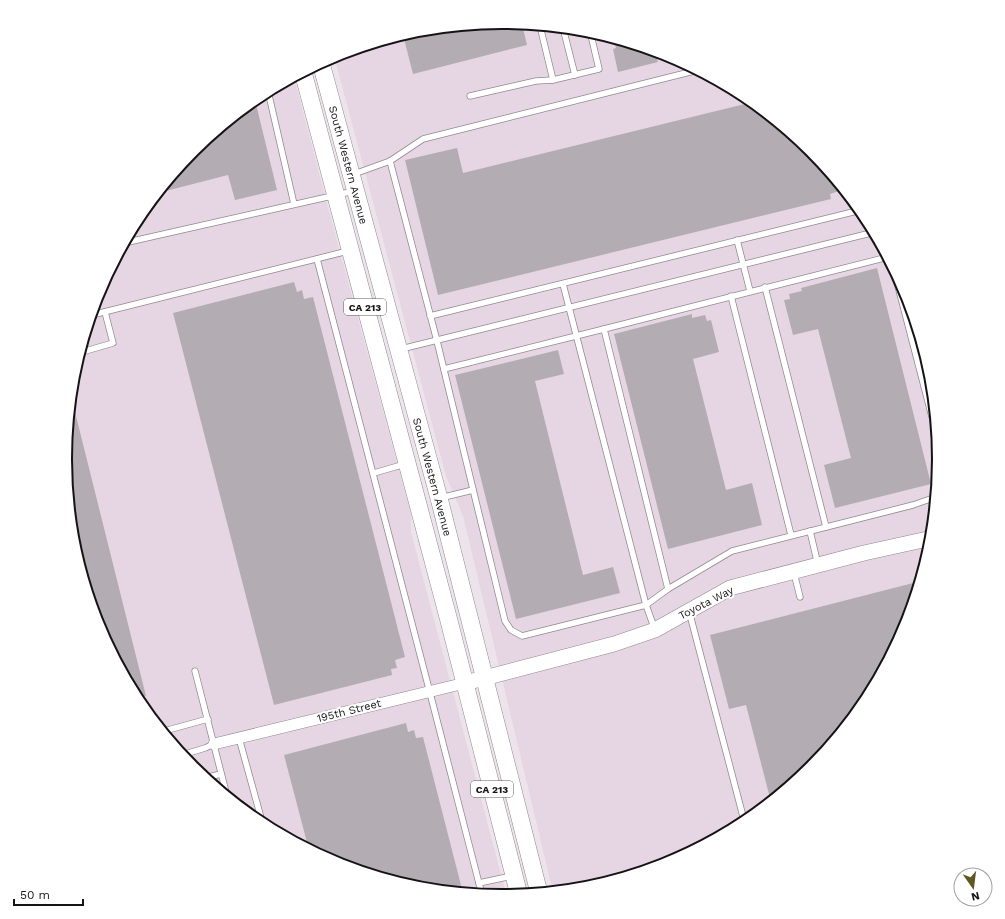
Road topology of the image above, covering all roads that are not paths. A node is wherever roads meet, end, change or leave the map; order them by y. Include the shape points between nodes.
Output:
1 (541, 31) edge
2 (564, 34) edge
3 (592, 38) edge
4 (323, 69) edge
5 (690, 72) edge
6 (575, 75) junction
7 (305, 77) edge
8 (553, 80) junction
9 (470, 96) dead end
10 (270, 98) edge
11 (390, 161) junction
12 (351, 174) junction
13 (356, 191) junction
14 (336, 195) junction
15 (294, 204) junction
16 (854, 212) edge
17 (869, 234) edge
18 (737, 240) junction
19 (132, 241) edge
20 (351, 251) junction
21 (883, 258) edge
22 (317, 259) junction
23 (743, 265) junction
24 (562, 284) junction
25 (765, 288) junction
26 (750, 291) junction
27 (731, 296) junction
28 (902, 300) edge
29 (569, 308) junction
30 (105, 312) junction
31 (98, 314) edge
32 (430, 316) junction
33 (604, 329) junction
34 (576, 336) junction
35 (436, 340) junction
36 (398, 350) junction
37 (86, 351) edge
38 (444, 369) junction
39 (929, 406) edge
40 (407, 464) junction
41 (374, 473) junction
42 (473, 490) junction
43 (438, 498) junction
44 (931, 499) edge
45 (826, 527) junction
46 (810, 530) junction
47 (791, 535) junction
48 (926, 539) edge
49 (818, 565) junction
50 (794, 572) junction
51 (668, 589) junction
52 (800, 597) dead end
53 (646, 605) junction
54 (689, 611) junction
55 (655, 630) junction
56 (195, 671) dead end
57 (484, 677) junction
58 (464, 682) junction
59 (429, 691) junction
60 (208, 719) junction
61 (168, 730) edge
62 (239, 738) junction
63 (214, 744) junction
64 (188, 753) edge
65 (221, 774) junction
66 (212, 776) edge
67 (224, 787) edge
68 (260, 815) edge
69 (743, 816) edge
70 (514, 875) junction
71 (479, 883) junction
72 (539, 888) edge
73 (481, 889) edge
74 (518, 889) edge

1 - 8 lane
2 - 6 lane
3 - 6 lane via 599,69
4 - 12 main road, South Western Avenue / CA 213
5 - 11 lane via 424,139
6 - 8 lane
7 - 14 main road, South Western Avenue / CA 213
8 - 9 lane via 536,81
10 - 15 lane
11 - 12 lane
11 - 32 lane
12 - 13 main road, South Western Avenue / CA 213
13 - 14 lane
13 - 36 main road, South Western Avenue / CA 213
14 - 15 lane
14 - 20 main road, South Western Avenue / CA 213
15 - 19 lane
16 - 18 lane
17 - 23 lane
18 - 23 lane
18 - 24 lane
20 - 22 lane
20 - 40 main road, South Western Avenue / CA 213
21 - 25 lane
22 - 30 lane
22 - 41 lane
23 - 26 lane
23 - 29 lane
24 - 29 lane
24 - 32 lane
25 - 26 lane
25 - 45 lane
26 - 27 lane
27 - 33 lane
27 - 47 lane
28 - 39 lane
29 - 34 lane
29 - 35 lane
30 - 31 lane
30 - 37 lane via 113,343
32 - 35 lane
33 - 34 lane
33 - 51 lane
34 - 38 lane
34 - 53 lane
35 - 36 lane
35 - 38 lane
36 - 43 main road, South Western Avenue / CA 213
38 - 42 lane
40 - 41 lane
40 - 58 main road, South Western Avenue / CA 213
41 - 59 lane
42 - 43 lane
42 - 53 lane via 504,621 511,630 522,636
43 - 57 main road, South Western Avenue / CA 213
44 - 45 lane
45 - 46 lane
46 - 47 lane
46 - 49 lane
47 - 51 lane via 732,551
48 - 49 street, Toyota Way
49 - 50 street, Toyota Way
50 - 52 lane
50 - 54 street, Toyota Way via 730,588
51 - 53 lane
53 - 55 lane
54 - 55 street, Toyota Way
54 - 69 lane
55 - 57 street, Toyota Way via 614,644
56 - 60 lane
57 - 58 street, 195th Street
57 - 72 main road, South Western Avenue / CA 213
58 - 59 street, 195th Street
58 - 70 main road, South Western Avenue / CA 213
59 - 62 street, 195th Street
59 - 71 lane
60 - 61 lane
60 - 63 lane
62 - 63 street, 195th Street
62 - 68 lane
63 - 64 lane
63 - 65 lane
65 - 66 lane
65 - 67 lane
70 - 71 lane
70 - 74 main road, South Western Avenue / CA 213
71 - 73 lane

